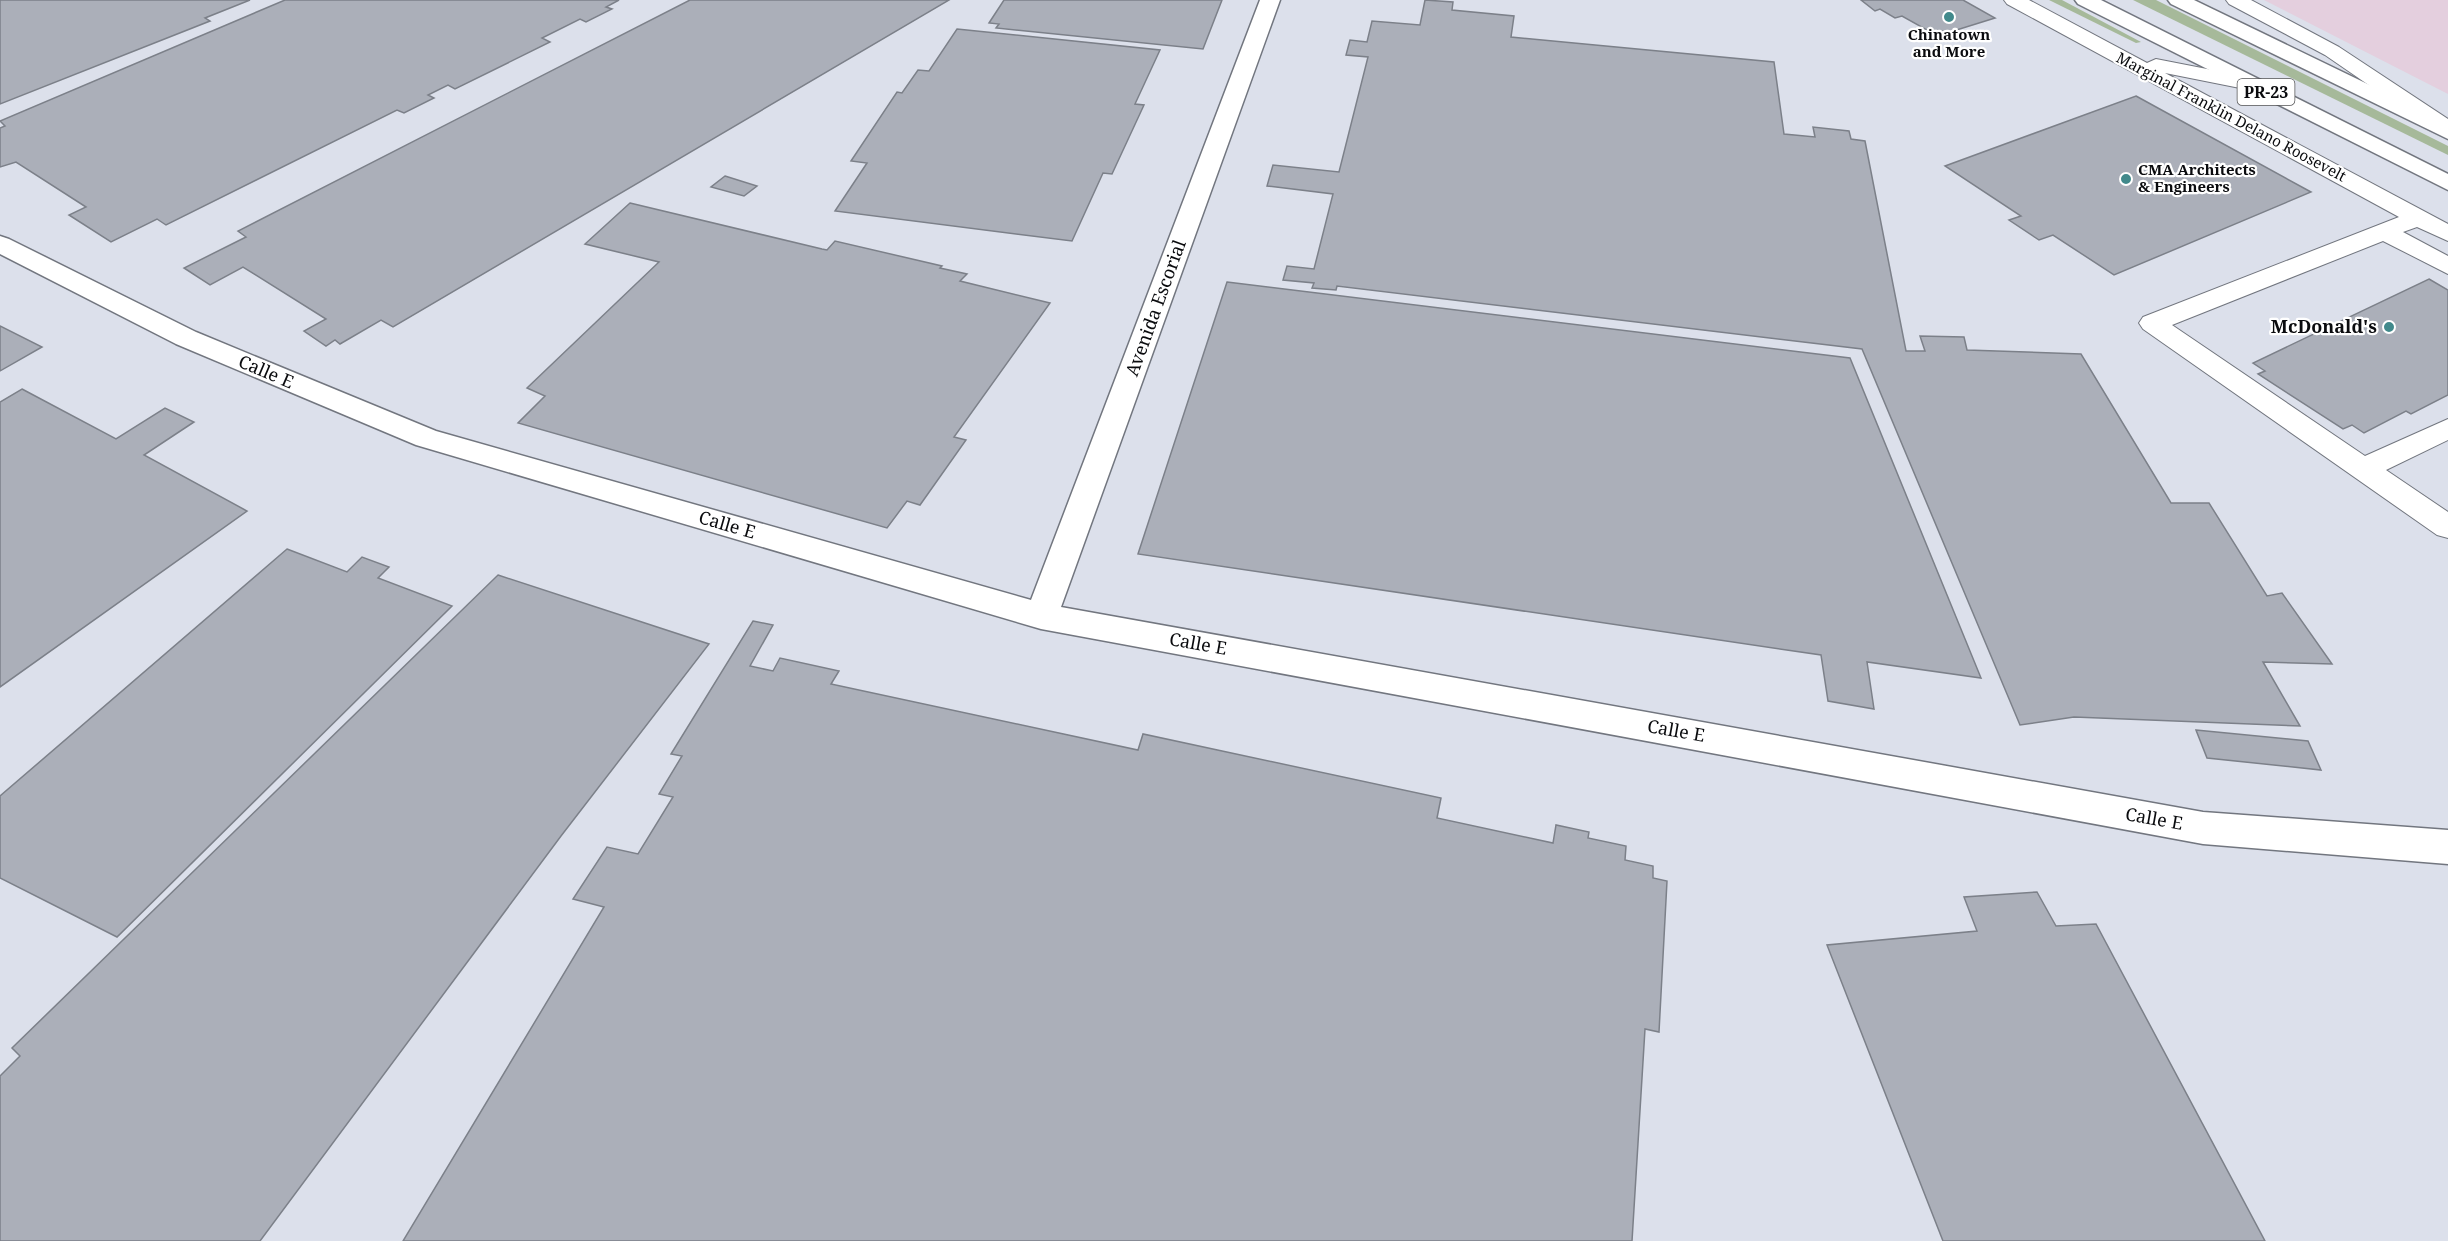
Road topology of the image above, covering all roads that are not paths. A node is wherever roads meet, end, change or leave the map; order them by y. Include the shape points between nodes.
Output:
1 (1270, 0) edge
2 (2014, 0) edge
3 (2085, 0) edge
4 (2178, 0) edge
5 (2236, 0) edge
6 (2122, 58) junction
7 (2250, 84) junction
8 (2448, 130) edge
9 (2448, 183) edge
10 (2418, 218) junction
11 (2383, 231) junction
12 (2448, 234) edge
13 (0, 244) edge
14 (2448, 266) edge
15 (2448, 429) edge
16 (2364, 468) junction
17 (2448, 527) edge
18 (1041, 615) junction
19 (2448, 847) edge

1 - 18 street, Avenida Escorial
2 - 6 lane, Marginal Franklin Delano Roosevelt
3 - 7 street, PR-23
4 - 8 street, PR-23
5 - 8 lane via 2332,51
6 - 7 lane
6 - 10 lane, Marginal Franklin Delano Roosevelt
7 - 9 street, PR-23
10 - 11 lane
10 - 12 lane, Marginal Franklin Delano Roosevelt
11 - 14 lane
11 - 16 lane via 2152,323
13 - 18 street, Calle E via 186,338 426,438
15 - 16 lane
16 - 17 lane
18 - 19 street, Calle E via 2203,828

